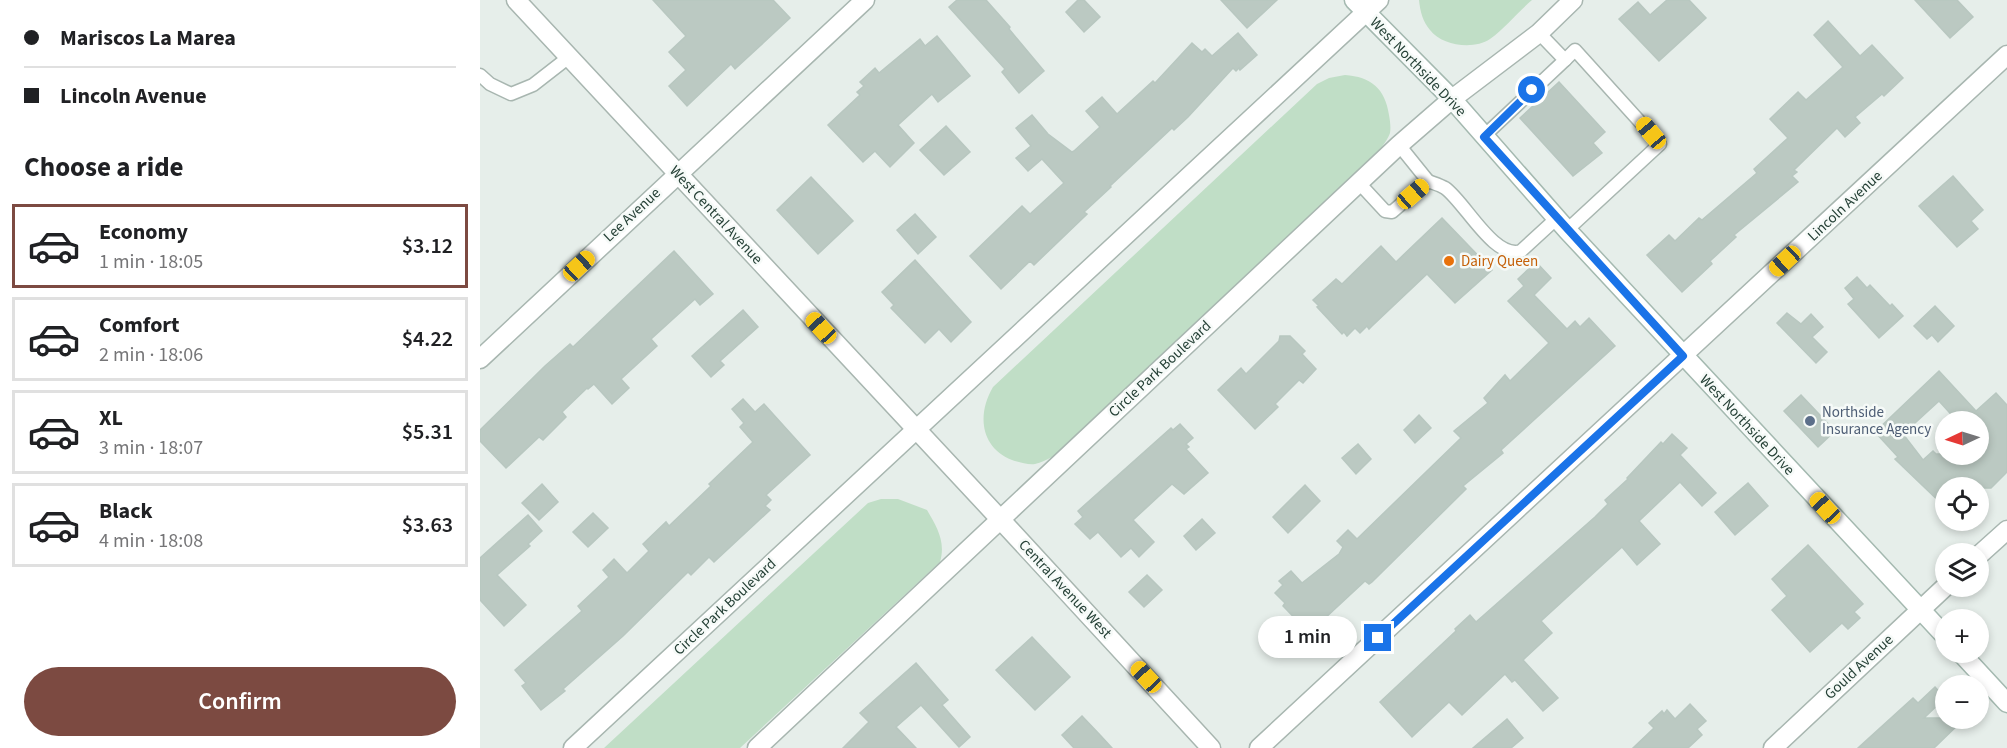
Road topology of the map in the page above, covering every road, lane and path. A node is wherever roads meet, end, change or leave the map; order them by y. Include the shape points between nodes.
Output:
1 (516, 0) edge
2 (865, 0) edge
3 (1573, 0) edge
4 (1366, 4) edge
5 (1539, 33) junction
6 (2007, 55) edge
7 (569, 57) junction
8 (1565, 60) junction
9 (480, 75) edge
10 (1452, 99) junction
11 (1484, 137) junction
12 (1399, 145) junction
13 (677, 173) junction
14 (1428, 181) junction
15 (1360, 184) junction
16 (1562, 224) junction
17 (1683, 356) junction
18 (480, 358) edge
19 (916, 431) junction
20 (1000, 519) junction
21 (2007, 530) edge
22 (1989, 546) edge
23 (1935, 596) edge
24 (1920, 610) junction
25 (1935, 626) edge
26 (1970, 663) edge
27 (2007, 703) edge
28 (573, 748) edge
29 (757, 748) edge
30 (1211, 748) edge
31 (1259, 748) edge
32 (1773, 748) edge

1 - 7 street, West Central Avenue
2 - 13 street, Lee Avenue
3 - 5 street, Circle Park Boulevard
4 - 10 street, West Northside Drive
4 - 19 street, Circle Park Boulevard
5 - 8 lane
5 - 10 street, Circle Park Boulevard
6 - 17 street, Lincoln Avenue
7 - 9 lane via 533,85 512,94
7 - 13 street, West Central Avenue
8 - 11 lane
8 - 16 lane via 1575,50 1660,144
10 - 11 street, West Northside Drive
10 - 12 street, Circle Park Boulevard
11 - 16 street, West Northside Drive
12 - 14 lane
12 - 15 street, Circle Park Boulevard
13 - 18 street, Lee Avenue
13 - 19 street, West Central Avenue
14 - 15 lane via 1392,212 1385,211
14 - 16 lane via 1445,188 1500,248 1515,253
15 - 20 street, Circle Park Boulevard
16 - 17 street, West Northside Drive
17 - 24 street, West Northside Drive
17 - 31 street, Lincoln Avenue
19 - 20 street, Central Avenue West
19 - 28 street, Circle Park Boulevard
20 - 29 street, Circle Park Boulevard
20 - 30 street, Central Avenue West
21 - 22 street
23 - 24 street, Gould Avenue
24 - 25 street, West Northside Drive
24 - 32 street, Gould Avenue
26 - 27 street

